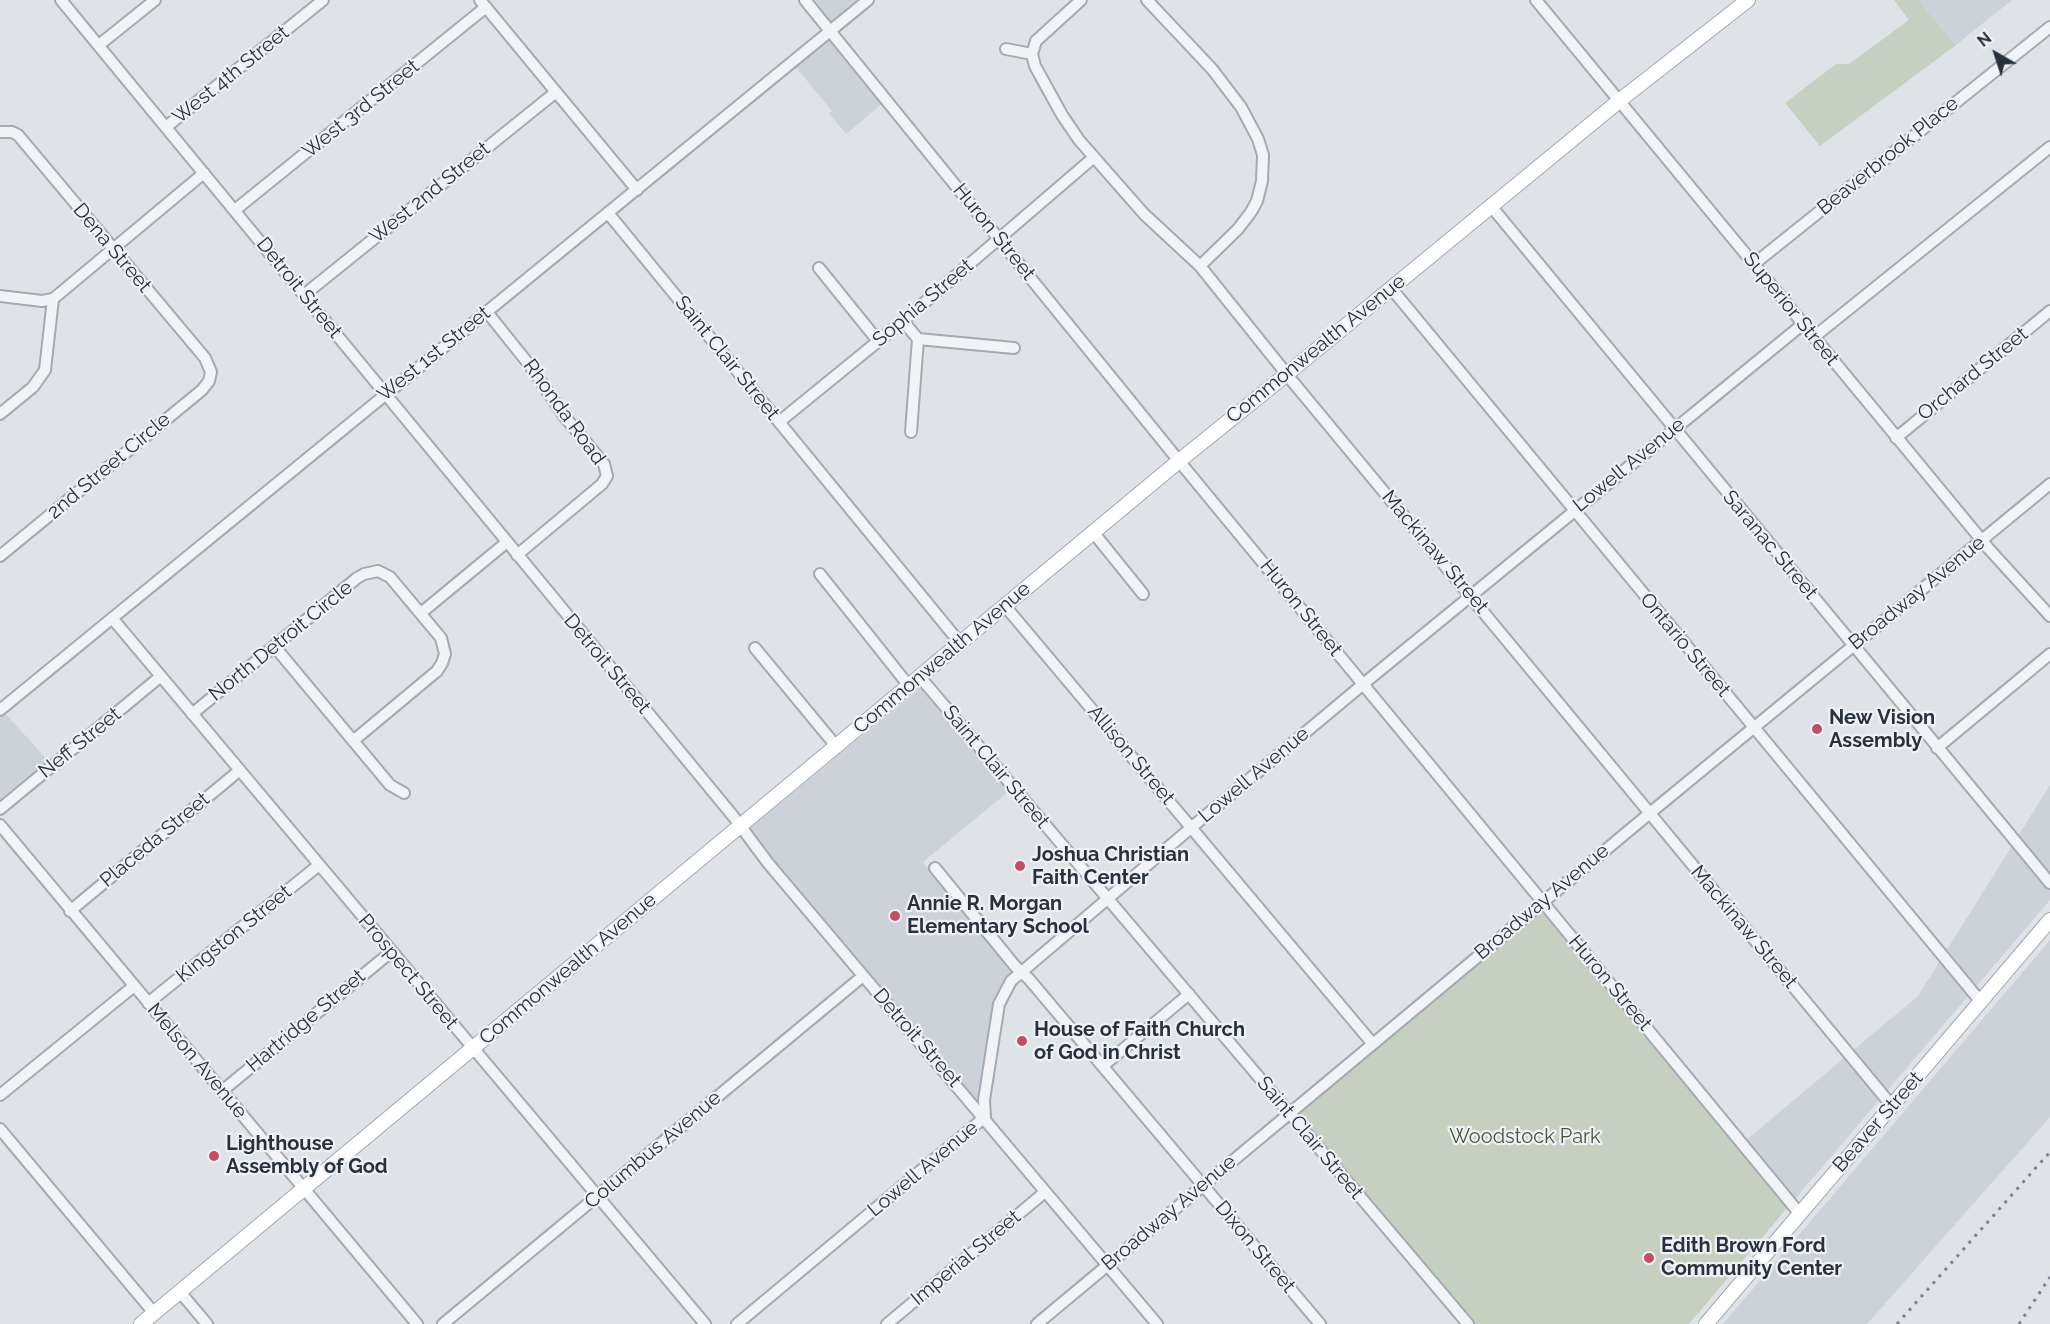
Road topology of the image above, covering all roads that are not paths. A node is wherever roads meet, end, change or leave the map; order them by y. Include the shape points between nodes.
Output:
1 (61, 0) edge
2 (154, 0) edge
3 (323, 0) edge
4 (805, 0) edge
5 (868, 0) edge
6 (1081, 0) edge
7 (1147, 0) edge
8 (1536, 0) edge
9 (1748, 0) edge
10 (483, 4) edge
11 (2050, 27) edge
12 (830, 31) junction
13 (99, 45) junction
14 (1006, 49) dead end
15 (1032, 54) junction
16 (556, 92) junction
17 (1619, 101) junction
18 (166, 127) junction
19 (3, 132) edge
20 (2050, 147) edge
21 (1093, 158) junction
22 (204, 173) junction
23 (637, 190) junction
24 (1491, 206) junction
25 (235, 210) junction
26 (608, 213) junction
27 (999, 238) junction
28 (114, 249) junction
29 (1754, 264) junction
30 (1200, 266) junction
31 (819, 268) dead end
32 (1390, 288) junction
33 (304, 295) junction
34 (0, 296) edge
35 (53, 299) junction
36 (2050, 311) edge
37 (487, 312) junction
38 (903, 321) junction
39 (1803, 324) junction
40 (1814, 337) junction
41 (918, 339) junction
42 (878, 341) junction
43 (1014, 348) dead end
44 (211, 372) joint
45 (1287, 374) junction
46 (385, 393) junction
47 (0, 414) edge
48 (779, 422) junction
49 (1674, 429) junction
50 (911, 432) dead end
51 (1896, 438) junction
52 (1179, 461) junction
53 (2050, 484) edge
54 (1574, 510) junction
55 (1093, 532) junction
56 (1981, 540) junction
57 (507, 542) junction
58 (517, 555) junction
59 (0, 556) edge
60 (820, 574) dead end
61 (1143, 594) dead end
62 (1470, 595) junction
63 (1005, 606) junction
64 (421, 613) junction
65 (2050, 616) edge
66 (112, 618) junction
67 (960, 643) junction
68 (1853, 646) junction
69 (275, 647) junction
70 (755, 648) dead end
71 (2050, 654) edge
72 (161, 676) junction
73 (914, 681) junction
74 (1364, 684) junction
75 (0, 710) edge
76 (192, 714) junction
77 (1753, 728) junction
78 (353, 741) junction
79 (836, 746) junction
80 (1937, 748) junction
81 (240, 770) junction
82 (404, 793) dead end
83 (0, 809) edge
84 (1650, 813) junction
85 (0, 825) edge
86 (740, 826) junction
87 (1191, 827) junction
88 (319, 865) junction
89 (935, 868) dead end
90 (2050, 884) edge
91 (1107, 898) junction
92 (1543, 901) junction
93 (70, 911) junction
94 (2050, 920) edge
95 (391, 952) junction
96 (1021, 972) junction
97 (863, 976) junction
98 (134, 986) junction
99 (1189, 993) junction
100 (1981, 1002) junction
101 (148, 1003) junction
102 (1372, 1043) junction
103 (472, 1048) junction
104 (1103, 1066) junction
105 (222, 1091) junction
106 (0, 1095) edge
107 (1892, 1106) junction
108 (1289, 1113) junction
109 (984, 1117) junction
110 (0, 1128) edge
111 (1203, 1186) junction
112 (304, 1189) junction
113 (1045, 1192) junction
114 (597, 1196) junction
115 (1800, 1214) junction
116 (1107, 1265) junction
117 (180, 1292) junction
118 (154, 1314) junction
119 (141, 1324) edge
120 (207, 1324) edge
121 (417, 1324) edge
122 (443, 1324) edge
123 (705, 1324) edge
124 (737, 1324) edge
125 (887, 1324) edge
126 (1037, 1324) edge
127 (1157, 1324) edge
128 (1320, 1324) edge
129 (1468, 1324) edge
130 (1706, 1324) edge

1 - 13 street, Detroit Street
2 - 13 street
3 - 18 street, West 4th Street
4 - 12 street, Huron Street
5 - 12 street, West 1st Street
6 - 15 street via 1036,41
7 - 30 street via 1204,60 1241,107 1263,155 1262,181 1251,212
8 - 17 street, Superior Street
9 - 17 main road, Commonwealth Avenue
10 - 16 street
10 - 25 street, West 3rd Street
11 - 29 street, Beaverbrook Place
12 - 23 street, West 1st Street
12 - 27 street, Huron Street
13 - 18 street, Detroit Street
14 - 15 street
15 - 21 street, Mackinaw Street via 1062,115
16 - 23 street
16 - 33 street, West 2nd Street
17 - 24 main road, Commonwealth Avenue
17 - 29 street, Superior Street
18 - 22 street, Detroit Street
19 - 28 street, Dena Street via 18,135
20 - 40 street
21 - 27 street, Sophia Street
21 - 30 street, Mackinaw Street via 1160,230
22 - 25 street, Detroit Street
22 - 28 street
23 - 26 street, West 1st Street
24 - 32 main road, Commonwealth Avenue
24 - 49 street, Saranac Street
25 - 33 street, Detroit Street
26 - 37 street, West 1st Street
26 - 48 street, Saint Clair Street
27 - 38 street, Sophia Street
27 - 52 street, Huron Street
28 - 35 street
28 - 44 street, Dena Street via 205,358
29 - 39 street, Superior Street
30 - 45 street, Mackinaw Street
31 - 42 street
32 - 45 main road, Commonwealth Avenue
32 - 54 street, Ontario Street
33 - 46 street, Detroit Street
34 - 35 street
35 - 47 street via 45,370 33,387
36 - 51 street, Orchard Street
37 - 46 street, West 1st Street
37 - 58 street, Rhonda Road via 604,464 607,476
38 - 41 street
38 - 42 street, Sophia Street
39 - 40 street, Superior Street
39 - 49 street, Lowell Avenue
40 - 51 street, Superior Street
41 - 43 street
41 - 50 street
42 - 48 street, Sophia Street
44 - 59 street, 2nd Street Circle via 202,390
45 - 52 main road, Commonwealth Avenue
45 - 62 street, Mackinaw Street
46 - 57 street, Detroit Street
46 - 66 street, West 1st Street
48 - 67 street, Saint Clair Street
49 - 54 street, Lowell Avenue
49 - 68 street, Saranac Street
51 - 56 street, Superior Street
52 - 55 main road, Commonwealth Avenue
52 - 74 street, Huron Street
53 - 56 street, Broadway Avenue
54 - 62 street, Lowell Avenue
54 - 77 street, Ontario Street
55 - 61 street
55 - 63 main road, Commonwealth Avenue
56 - 65 street, Superior Street
56 - 68 street, Broadway Avenue
57 - 58 street, Detroit Street
57 - 64 street
58 - 86 street, Detroit Street
60 - 73 street, Saint Clair Street
62 - 74 street, Lowell Avenue
62 - 84 street, Mackinaw Street
63 - 67 main road, Commonwealth Avenue
63 - 87 street, Allison Street
64 - 69 street, North Detroit Circle via 390,578 378,571 371,572 357,578
64 - 78 street via 441,638 442,663
66 - 72 street, Prospect Street
66 - 75 street, West 1st Street
67 - 73 main road, Commonwealth Avenue
68 - 77 street, Broadway Avenue
68 - 80 street, Saranac Street
69 - 76 street, North Detroit Circle
69 - 78 street
70 - 79 street
71 - 80 street
72 - 76 street, Prospect Street
72 - 83 street, Neff Street
73 - 79 main road, Commonwealth Avenue
73 - 91 street, Saint Clair Street
74 - 87 street, Lowell Avenue
74 - 92 street, Huron Street
76 - 81 street, Prospect Street
77 - 84 street, Broadway Avenue
77 - 100 street, Ontario Street
78 - 82 street via 390,785
79 - 86 main road, Commonwealth Avenue
80 - 90 street, Saranac Street
81 - 88 street, Prospect Street
81 - 93 street, Placeda Street
84 - 92 street, Broadway Avenue
84 - 107 street, Mackinaw Street
85 - 93 street, Melson Avenue
86 - 97 street, Detroit Street
86 - 103 main road, Commonwealth Avenue
87 - 91 street, Lowell Avenue
87 - 102 street, Allison Street
88 - 95 street, Prospect Street
88 - 101 street, Kingston Street
89 - 96 street, Dixon Street
91 - 96 street, Lowell Avenue
91 - 99 street, Saint Clair Street
92 - 102 street, Broadway Avenue
92 - 115 street, Huron Street
93 - 98 street, Melson Avenue
94 - 100 main road, Beaver Street
95 - 103 street, Prospect Street
95 - 105 street, Hartridge Street
96 - 104 street, Dixon Street
96 - 109 street, Lowell Avenue via 1011,981 999,1004
97 - 109 street, Detroit Street
97 - 114 street, Columbus Avenue
98 - 101 street, Melson Avenue
98 - 106 street
99 - 104 street
99 - 108 street, Saint Clair Street
100 - 107 main road, Beaver Street
101 - 105 street, Melson Avenue
102 - 108 street, Broadway Avenue
103 - 112 main road, Commonwealth Avenue
103 - 114 street, Prospect Street
104 - 111 street, Dixon Street
105 - 112 street, Melson Avenue
107 - 115 main road, Beaver Street
108 - 111 street, Broadway Avenue
108 - 129 street, Saint Clair Street
109 - 113 street, Detroit Street
109 - 124 street, Lowell Avenue
110 - 118 street
111 - 116 street, Broadway Avenue
111 - 128 street, Dixon Street
112 - 117 main road, Commonwealth Avenue
112 - 121 street, Melson Avenue
113 - 116 street, Detroit Street
113 - 125 street, Imperial Street
114 - 122 street, Columbus Avenue
114 - 123 street, Prospect Street
115 - 130 main road, Beaver Street
116 - 126 street, Broadway Avenue
116 - 127 street, Detroit Street
117 - 118 main road, Commonwealth Avenue
117 - 120 street
118 - 119 main road, Commonwealth Avenue

